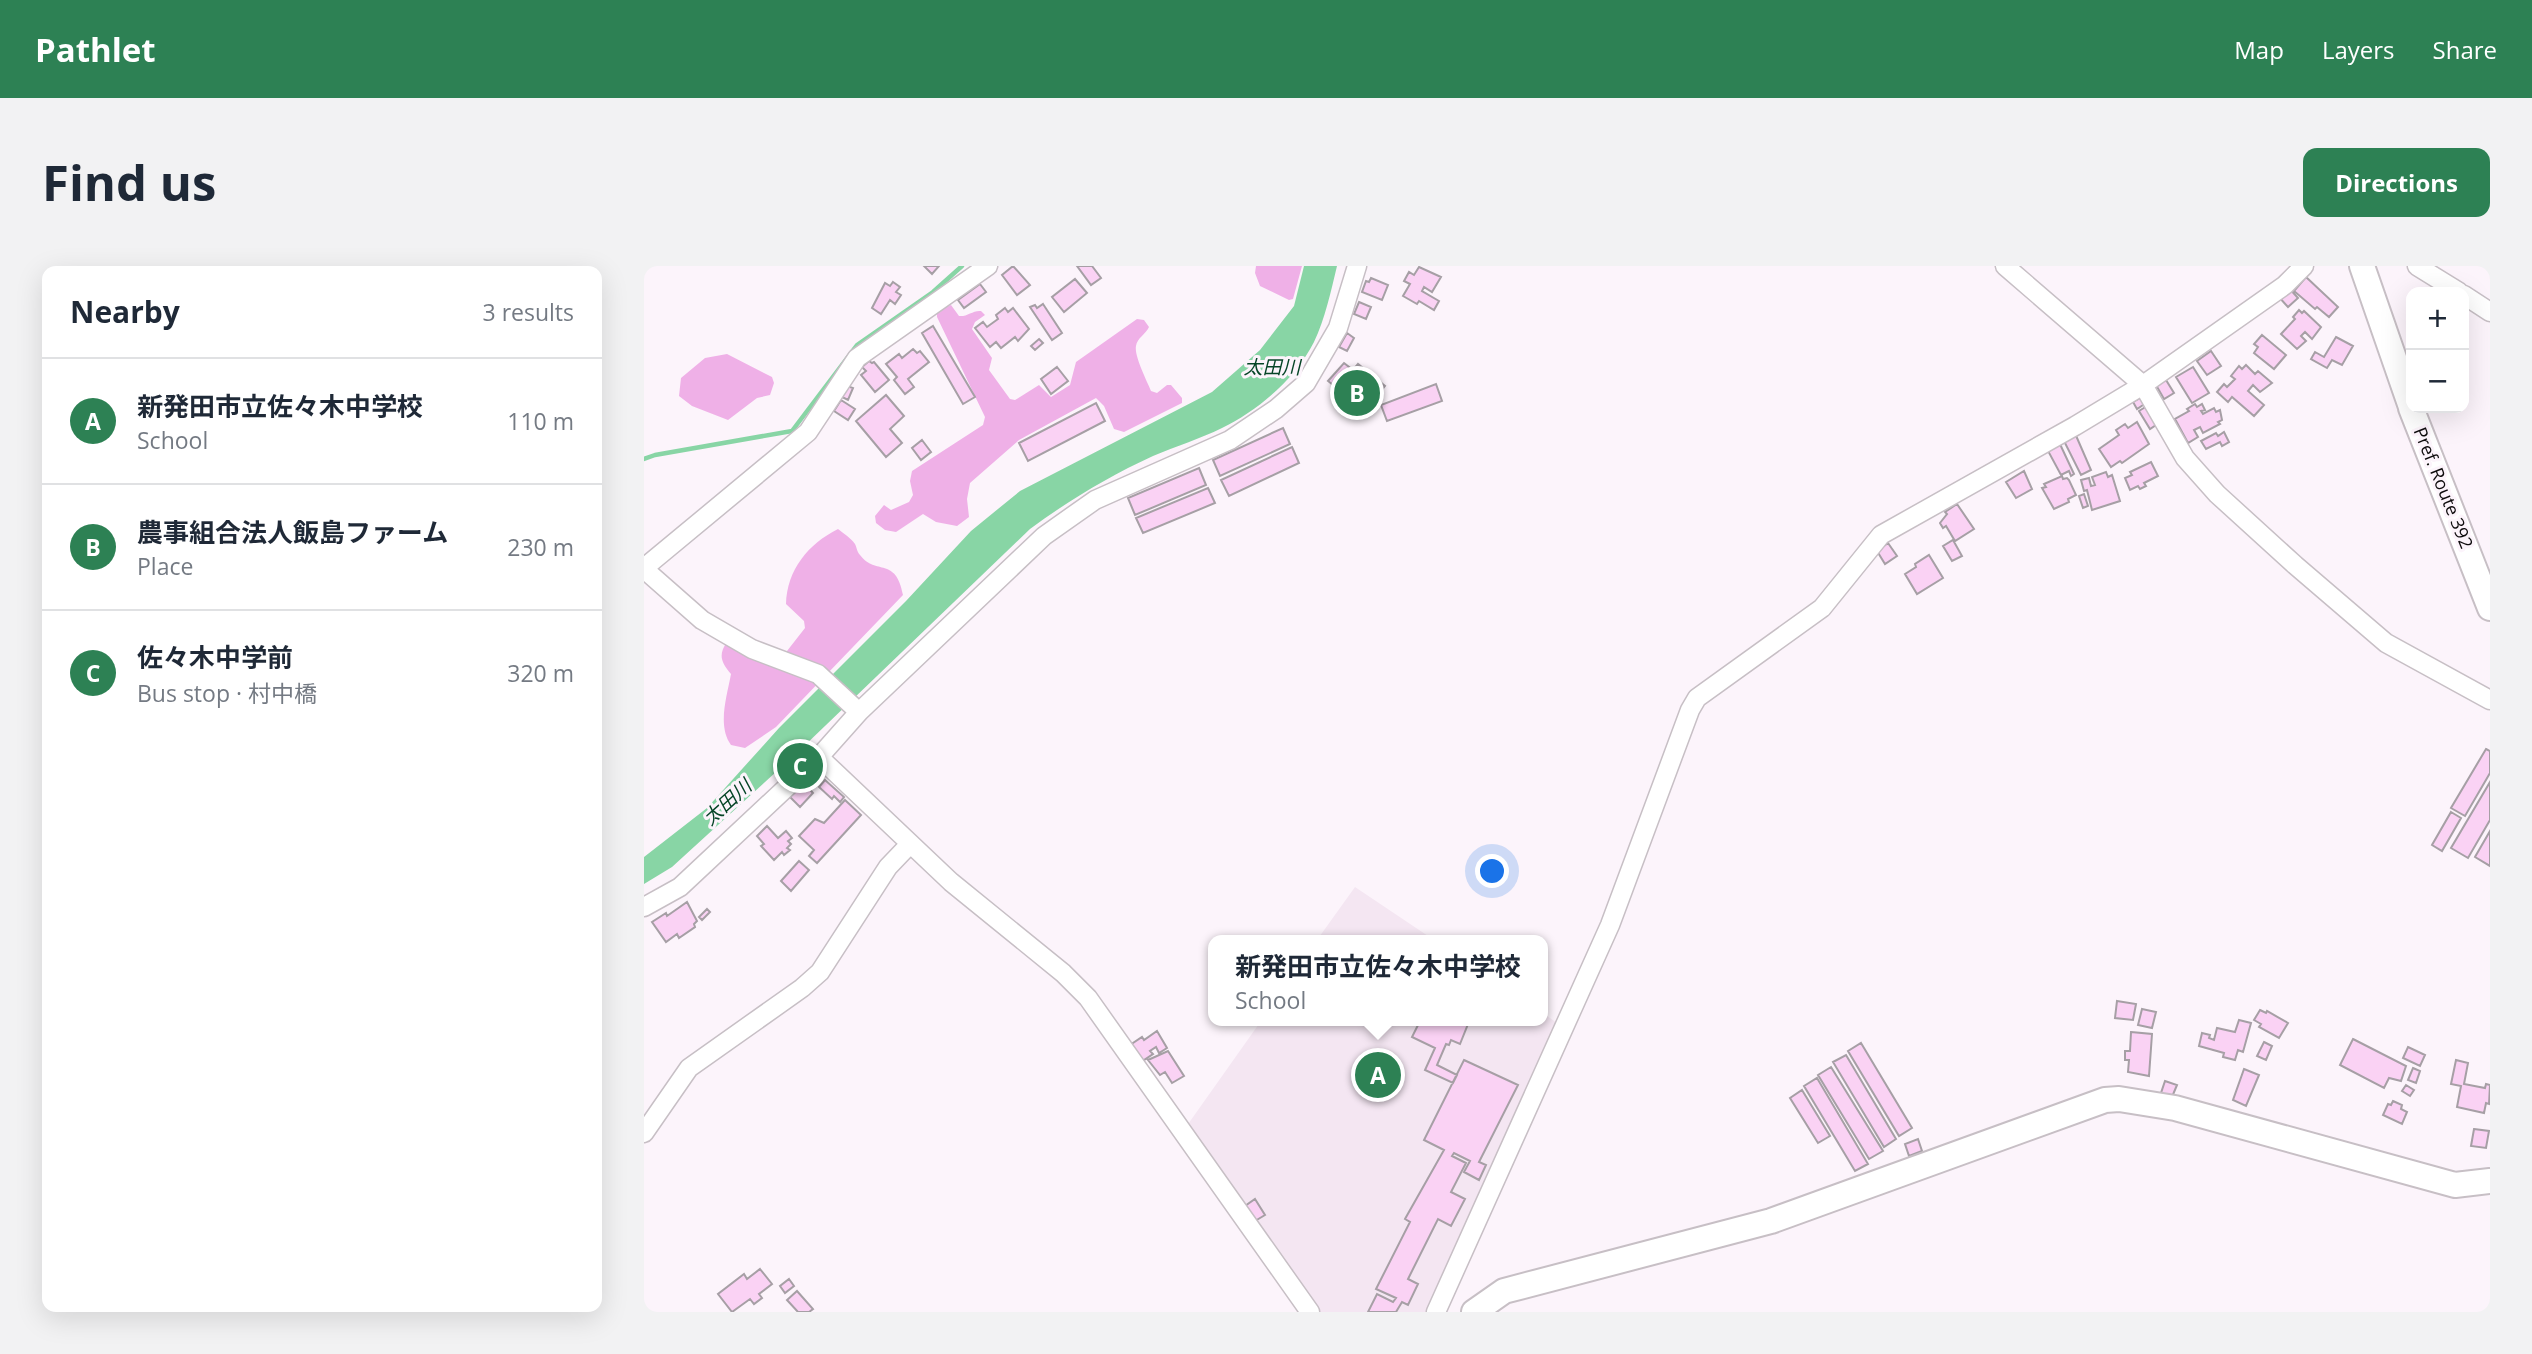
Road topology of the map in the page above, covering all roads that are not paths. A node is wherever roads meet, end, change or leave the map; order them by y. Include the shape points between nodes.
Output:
1 (988, 266) edge
2 (1357, 266) edge
3 (2005, 266) edge
4 (2304, 266) edge
5 (2362, 266) edge
6 (2417, 266) edge
7 (2451, 287) edge
8 (2469, 298) edge
9 (2490, 312) edge
10 (2143, 385) junction
11 (2406, 396) edge
12 (2413, 413) edge
13 (644, 569) edge
14 (2490, 608) edge
15 (2490, 700) edge
16 (856, 709) junction
17 (819, 757) junction
18 (910, 844) junction
19 (644, 907) edge
20 (644, 1133) edge
21 (2490, 1181) edge
22 (1310, 1312) edge
23 (1436, 1312) edge
24 (1474, 1312) edge

1 - 13 street via 857,358 808,432
2 - 16 street via 1338,328 1306,383 1230,440 1132,482 1066,519
3 - 10 street
4 - 10 street via 2285,285
5 - 11 street, Pref. Route 392
6 - 7 street
8 - 9 street
10 - 15 street via 2185,458 2295,565 2386,643
10 - 23 street via 1881,535 1822,608 1697,698 1610,925
12 - 14 street, Pref. Route 392
13 - 16 street via 702,620 752,649 818,674
16 - 17 street
17 - 18 street
17 - 19 street via 680,887
18 - 20 street via 888,867 820,972 689,1068
18 - 22 street via 1088,998
21 - 24 street via 2455,1185 2175,1108 2105,1100 1771,1221 1504,1291

